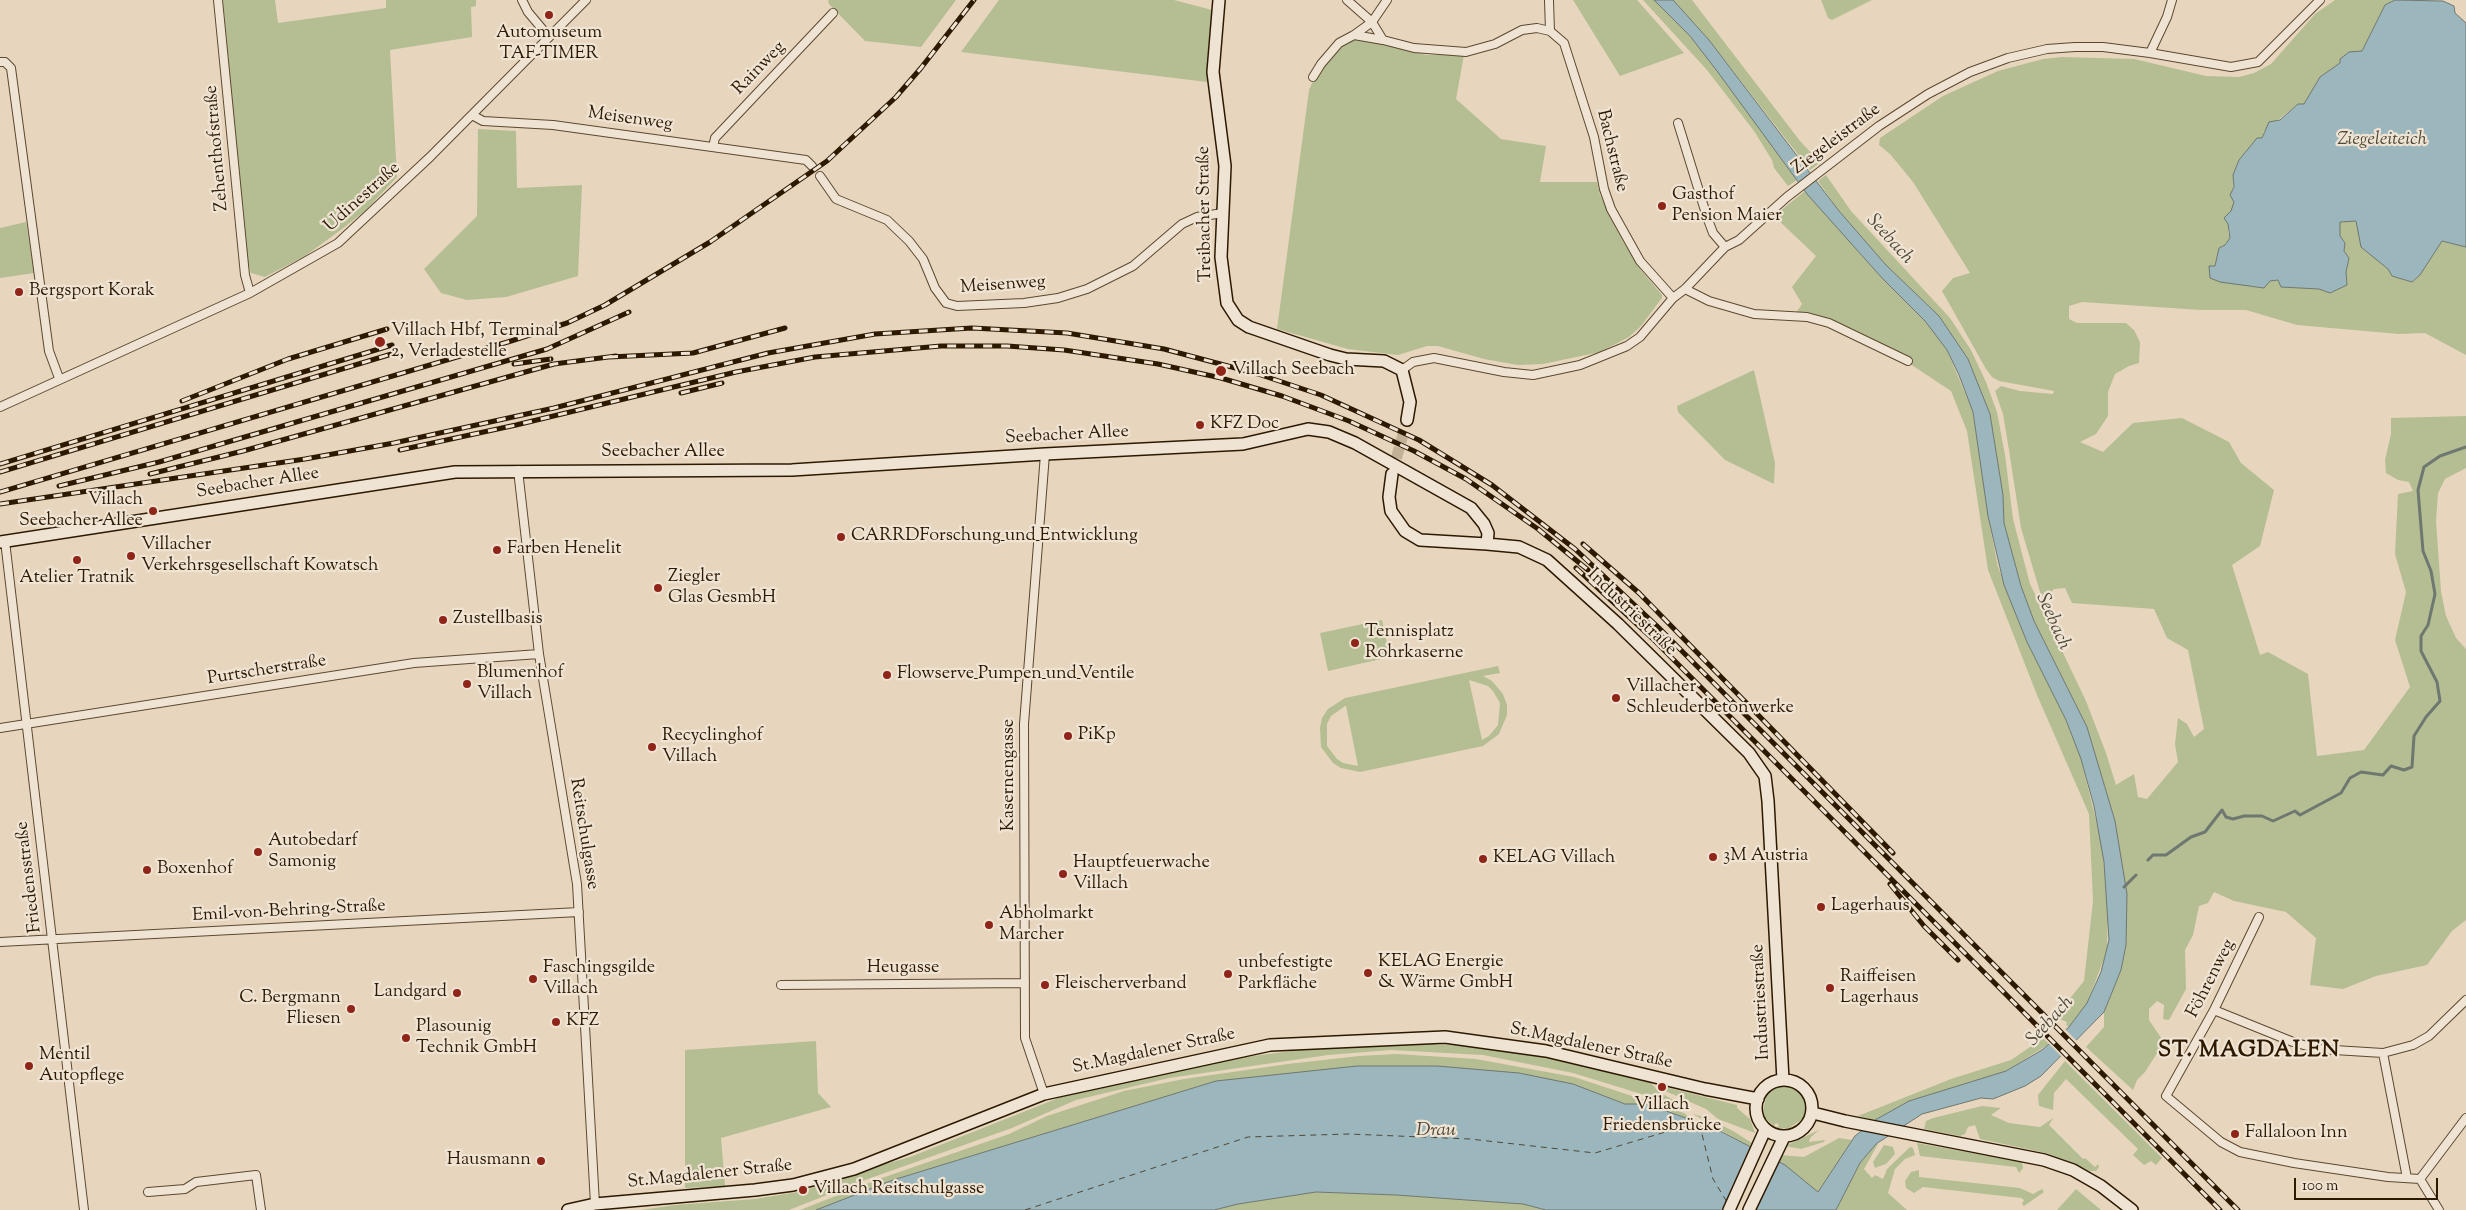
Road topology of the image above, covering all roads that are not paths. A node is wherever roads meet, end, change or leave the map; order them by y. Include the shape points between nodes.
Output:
1 (218, 0) edge
2 (522, 0) edge
3 (586, 0) edge
4 (1219, 0) edge
5 (1347, 0) edge
6 (1388, 0) edge
7 (1549, 0) edge
8 (2172, 0) edge
9 (2320, 0) edge
10 (833, 13) dead end
11 (1372, 22) junction
12 (1550, 31) junction
13 (1354, 36) junction
14 (549, 37) junction
15 (1383, 40) junction
16 (2150, 53) junction
17 (0, 62) edge
18 (1313, 77) dead end
19 (472, 115) junction
20 (1678, 123) dead end
21 (713, 147) junction
22 (812, 166) dead end
23 (820, 176) dead end
24 (1223, 213) junction
25 (1725, 248) junction
26 (1685, 289) junction
27 (250, 293) junction
28 (1673, 298) junction
29 (1908, 361) dead end
30 (1402, 370) junction
31 (59, 378) junction
32 (0, 407) edge
33 (1407, 420) tunnel mouth
34 (1045, 454) junction
35 (518, 470) junction
36 (1392, 474) tunnel mouth
37 (2, 541) edge
38 (1487, 544) junction
39 (539, 654) junction
40 (26, 724) junction
41 (0, 728) edge
42 (579, 912) junction
43 (2259, 917) dead end
44 (52, 939) junction
45 (0, 942) edge
46 (1025, 983) junction
47 (781, 984) dead end
48 (2466, 1000) edge
49 (2214, 1010) junction
50 (2383, 1053) junction
51 (1783, 1080) junction
52 (1044, 1094) junction
53 (1758, 1099) junction
54 (1812, 1113) junction
55 (2466, 1118) edge
56 (1764, 1132) junction
57 (1781, 1139) junction
58 (2407, 1178) junction
59 (2420, 1179) junction
60 (148, 1192) dead end
61 (595, 1204) junction
62 (84, 1210) edge
63 (261, 1210) edge
64 (568, 1210) edge
65 (1729, 1210) edge
66 (1749, 1210) edge
67 (2132, 1210) edge
68 (2439, 1210) edge

1 - 27 street, Zehenthofstraße via 245,275
2 - 14 street
3 - 14 street, Udinestraße
4 - 24 street, Treibacher Straße via 1213,72 1224,147
5 - 11 street
6 - 11 street
7 - 12 street
8 - 16 street
9 - 16 street, Ziegeleistraße via 2258,62 2231,66
10 - 21 street, Rainweg via 715,138
11 - 13 street
11 - 15 street
12 - 15 street via 1537,28 1522,30 1495,44 1466,52 1414,48
12 - 28 street, Bachstraße via 1564,43 1594,137 1611,209 1640,262
13 - 15 street
13 - 18 street via 1339,43
14 - 19 street, Udinestraße
16 - 25 street, Ziegeleistraße via 2075,47 2008,58 1970,72 1928,94 1879,126
17 - 31 street via 11,68 49,351
19 - 21 street, Meisenweg via 483,121 553,125
19 - 27 street, Udinestraße via 338,243
20 - 25 street via 1707,217
21 - 22 street, Meisenweg via 806,160
23 - 24 street, Meisenweg via 836,199 888,220 923,259 935,288 946,303 958,306 1024,303 1087,289 1133,266 1182,224 1198,217
24 - 30 street, Treibacher Straße via 1221,256 1226,303 1238,320 1249,327 1330,355 1384,362
25 - 26 street, Ziegeleistraße
26 - 28 street, Ziegeleistraße
26 - 29 street via 1754,314 1807,317 1829,323
27 - 31 street, Udinestraße
28 - 30 street, Ziegeleistraße via 1640,337 1627,346 1580,365 1533,375 1434,358 1413,362
30 - 33 street via 1410,402
31 - 32 street, Udinestraße
34 - 35 street, Seebacher Allee via 792,470
34 - 38 street, Seebacher Allee via 1243,444 1308,429 1329,432 1471,508 1484,524 1488,533
34 - 46 street, Kasernengasse via 1024,724
35 - 37 street, Seebacher Allee via 455,472
35 - 39 street, Reitschulgasse
36 - 38 street via 1391,511 1405,531 1420,540
37 - 40 street, Friedensstraße
38 - 51 street, Industriestraße via 1510,545 1536,553 1564,573 1748,753 1765,776
39 - 40 street, Purtscherstraße via 414,663
39 - 42 street, Reitschulgasse
40 - 41 street, Purtscherstraße
40 - 44 street, Friedensstraße
42 - 44 street, Emil-von-Behring-Straße
42 - 61 street, Reitschulgasse
43 - 49 street, Föhrenweg
44 - 45 street, Emil-von-Behring-Straße
44 - 62 street, Friedensstraße
46 - 47 street, Heugasse
46 - 52 street, Kasernengasse via 1025,1044
48 - 50 street via 2429,1036 2413,1045
49 - 50 street via 2318,1050
49 - 58 street, Föhrenweg via 2166,1096 2221,1142 2240,1152 2294,1163
50 - 58 street
51 - 53 street via 1764,1088
51 - 54 street via 1799,1084 1808,1093
52 - 53 street, St.Magdalener Straße via 1270,1046 1439,1037 1546,1051 1705,1090
52 - 61 street, St.Magdalener Straße via 854,1169 793,1185
53 - 56 street via 1756,1112
54 - 57 street via 1804,1129
54 - 67 street via 2025,1155 2058,1165 2101,1186
55 - 59 street
56 - 57 street
56 - 65 street
57 - 66 street
58 - 59 street, Föhrenweg
59 - 68 street
60 - 63 street via 256,1175
61 - 64 street, St.Magdalener Straße

